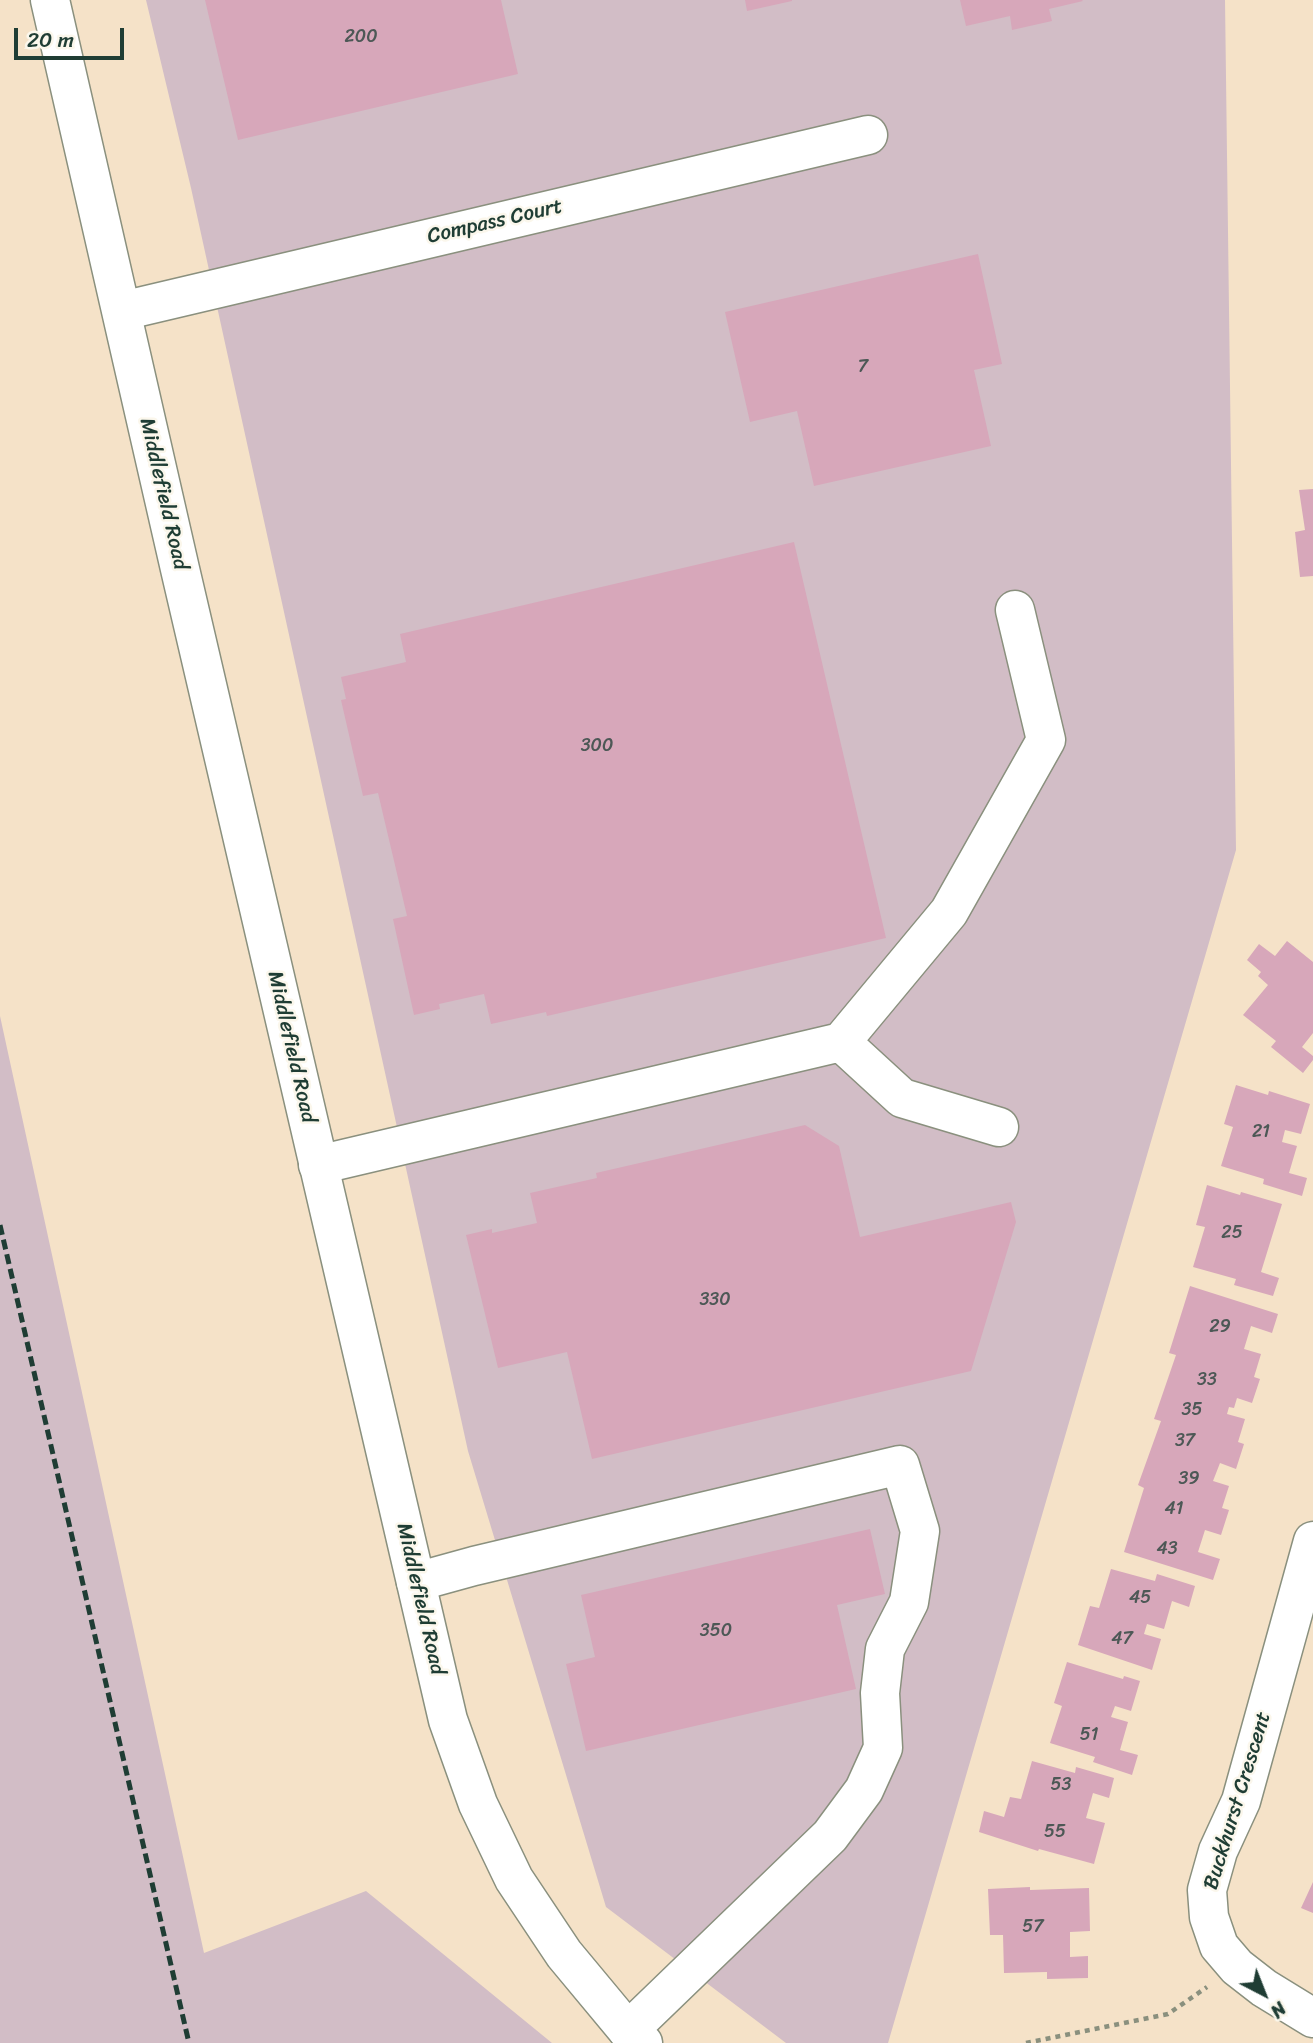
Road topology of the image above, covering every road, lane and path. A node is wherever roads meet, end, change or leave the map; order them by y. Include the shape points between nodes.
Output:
1 (50, 0) edge
2 (868, 135) dead end
3 (122, 311) junction
4 (1015, 610) dead end
5 (841, 1042) junction
6 (999, 1127) dead end
7 (318, 1166) junction
8 (1313, 1541) edge
9 (416, 1582) junction
10 (1185, 2001) dead end
11 (1313, 2018) edge
12 (636, 2037) edge
13 (1026, 2043) edge

1 - 3 main road, Middlefield Road
2 - 3 main road, Compass Court
3 - 7 main road, Middlefield Road
4 - 5 main road via 1045,740 949,912
5 - 6 main road via 902,1098
5 - 7 main road
7 - 9 main road, Middlefield Road
8 - 11 main road, Buckhurst Crescent via 1241,1801 1207,1889 1209,1917 1219,1946 1264,1988
9 - 12 main road, Middlefield Road via 448,1720 478,1804 514,1880 564,1954
9 - 12 main road via 900,1465 920,1531 908,1602 886,1648 880,1693 883,1748 864,1790 830,1836
10 - 13 path via 1168,2014

